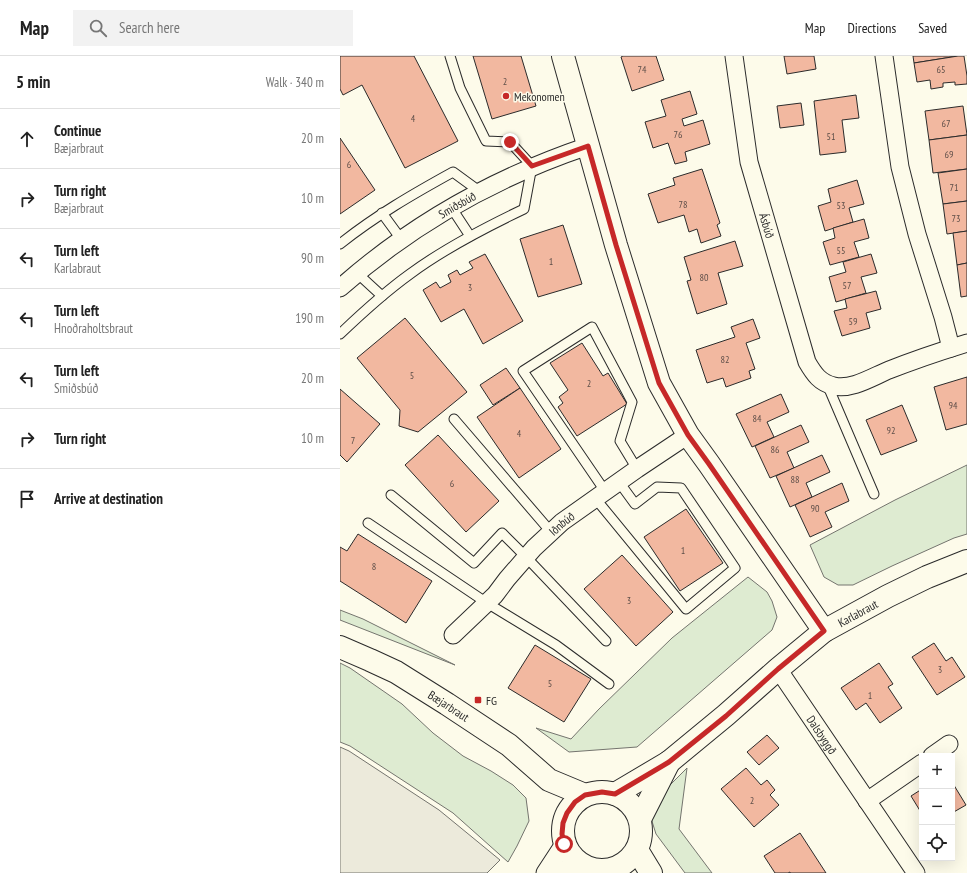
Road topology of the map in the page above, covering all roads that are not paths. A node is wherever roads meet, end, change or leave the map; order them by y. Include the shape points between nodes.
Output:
1 (450, 56) edge
2 (563, 56) edge
3 (734, 56) edge
4 (884, 56) edge
5 (588, 146) junction
6 (532, 166) junction
7 (479, 191) junction
8 (451, 207) junction
9 (382, 213) junction
10 (470, 236) junction
11 (401, 239) junction
12 (340, 244) edge
13 (356, 273) junction
14 (340, 288) edge
15 (382, 296) junction
16 (340, 334) edge
17 (959, 345) edge
18 (827, 384) junction
19 (454, 419) dead end
20 (688, 435) junction
21 (637, 469) junction
22 (606, 491) junction
23 (874, 494) dead end
24 (391, 495) dead end
25 (368, 523) dead end
26 (551, 532) junction
27 (526, 557) junction
28 (967, 561) edge
29 (487, 603) junction
30 (824, 631) junction
31 (453, 634) dead end
32 (606, 641) dead end
33 (340, 647) edge
34 (778, 669) junction
35 (609, 684) dead end
36 (949, 744) dead end
37 (936, 753) edge
38 (669, 762) junction
39 (919, 765) edge
40 (549, 780) junction
41 (615, 794) junction
42 (585, 795) junction
43 (867, 801) junction
44 (567, 813) junction
45 (640, 819) junction
46 (564, 844) junction
47 (637, 850) junction
48 (580, 864) junction
49 (621, 870) edge
50 (545, 873) edge
51 (555, 873) edge
52 (651, 873) edge
53 (916, 873) edge

1 - 6 lane via 460,88 486,141 510,142
2 - 5 street
3 - 18 street, Ásbúð via 746,151 754,180 807,362 814,374
4 - 17 street via 900,167 917,234 943,317
5 - 6 street, Smiðsbúð
5 - 20 street via 659,383
6 - 7 street, Smiðsbúð
6 - 10 lane via 524,209
7 - 8 street, Smiðsbúð
7 - 9 lane via 453,172
8 - 10 lane
8 - 11 street, Smiðsbúð
9 - 11 lane
9 - 12 lane
10 - 15 lane via 439,254
11 - 13 street, Smiðsbúð
13 - 14 street, Smiðsbúð
13 - 15 lane
15 - 16 lane
17 - 18 street via 858,383 845,386
18 - 23 lane, Ásbúð
19 - 26 lane
20 - 21 street, Iðnbúð
20 - 30 street
21 - 22 street, Iðnbúð
21 - 22 lane via 620,441 632,402 592,327 522,371
22 - 22 lane via 686,608 735,568 680,488 658,488 635,504
22 - 26 street, Iðnbúð
24 - 27 lane via 474,563 502,533
25 - 29 lane
26 - 27 street, Iðnbúð
27 - 29 street, Iðnbúð
27 - 32 lane
28 - 30 street, Karlabraut via 927,577
29 - 31 street, Iðnbúð
29 - 35 lane via 556,645
30 - 34 street, Karlabraut
33 - 40 street, Bæjarbraut via 396,672 447,704 509,745
34 - 38 street, Karlabraut via 726,716
34 - 43 street, Dalsbyggð
36 - 37 street
38 - 41 street, Karlabraut
38 - 45 street, Karlabraut
39 - 43 street
40 - 42 street, Bæjarbraut
40 - 44 street, Bæjarbraut
41 - 42 street via 602,792
41 - 45 street via 628,802
42 - 44 street via 575,802
43 - 53 street, Dalsbyggð
44 - 46 street via 563,823
45 - 47 street via 641,840
46 - 48 street via 570,855
46 - 50 street
47 - 49 street
47 - 52 street
48 - 49 street via 601,871
48 - 51 street

